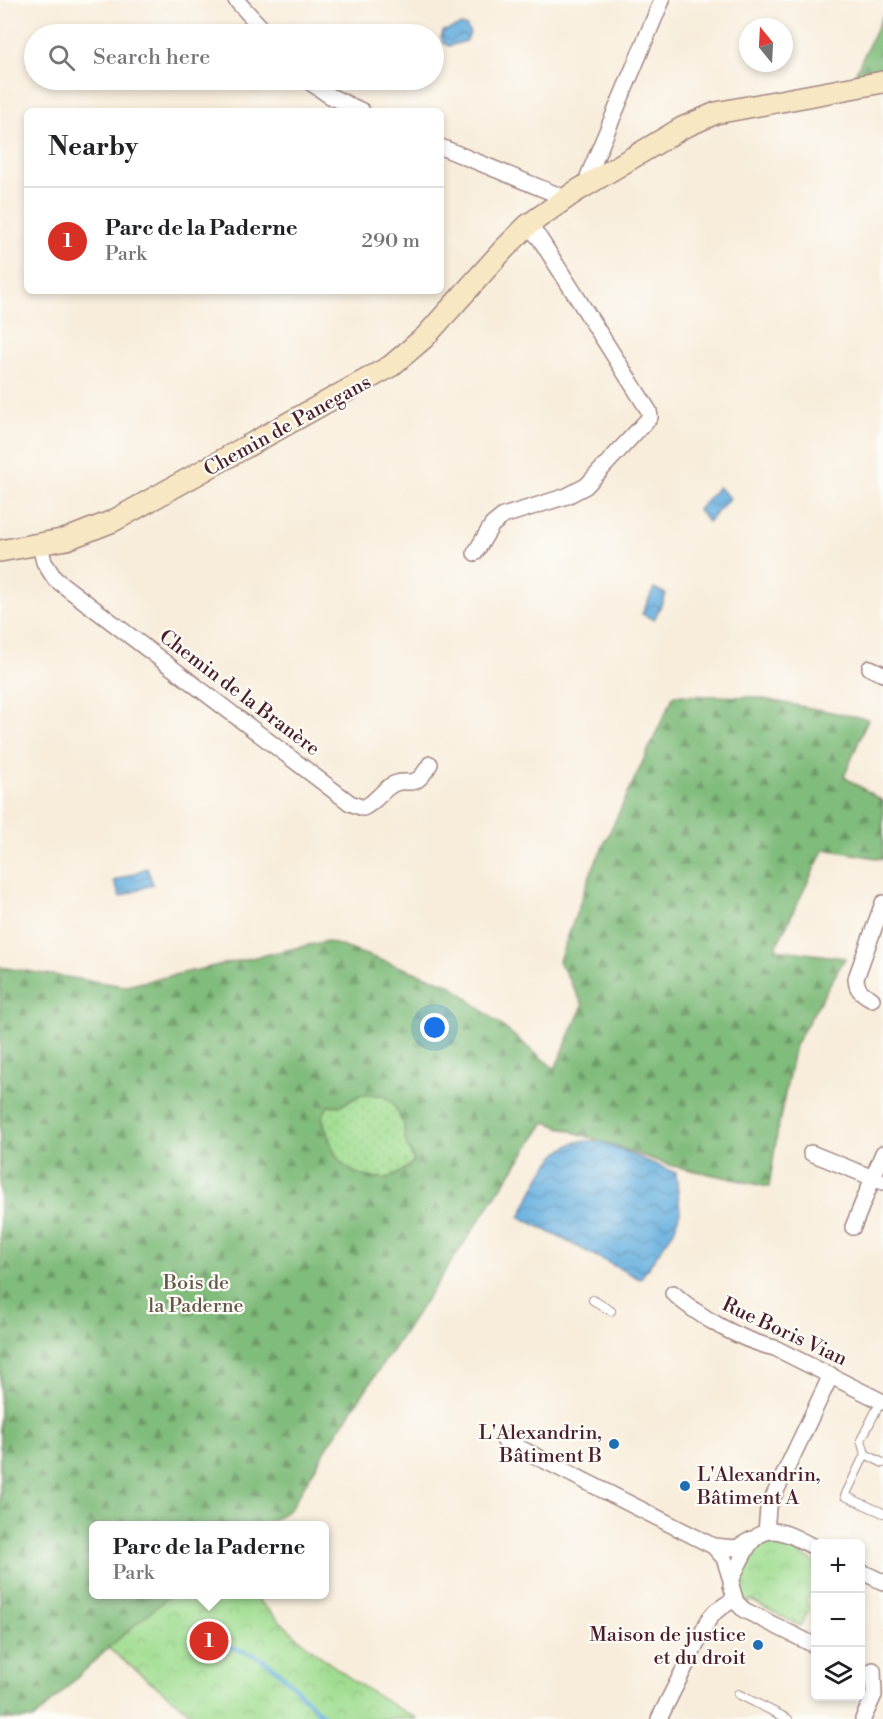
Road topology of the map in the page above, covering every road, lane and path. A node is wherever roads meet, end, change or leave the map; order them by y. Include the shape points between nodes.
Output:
1 (236, 0) edge
2 (662, 0) edge
3 (258, 24) edge
4 (883, 82) edge
5 (321, 90) edge
6 (356, 108) edge
7 (444, 148) edge
8 (585, 186) junction
9 (565, 198) junction
10 (528, 225) junction
11 (40, 544) junction
12 (0, 551) edge
13 (475, 553) dead end
14 (429, 764) dead end
15 (883, 903) edge
16 (872, 999) dead end
17 (811, 1153) dead end
18 (883, 1153) edge
19 (878, 1180) edge
20 (853, 1227) dead end
21 (673, 1293) dead end
22 (593, 1300) dead end
23 (611, 1311) dead end
24 (831, 1376) junction
25 (882, 1401) edge
26 (504, 1440) dead end
27 (865, 1454) junction
28 (883, 1463) edge
29 (883, 1513) edge
30 (766, 1532) junction
31 (752, 1539) junction
32 (713, 1546) junction
33 (811, 1546) edge
34 (865, 1573) edge
35 (731, 1580) junction
36 (883, 1582) edge
37 (734, 1599) junction
38 (811, 1644) edge
39 (872, 1669) edge
40 (738, 1694) dead end
41 (771, 1715) edge
42 (659, 1719) edge
43 (789, 1719) edge
44 (863, 1719) edge

1 - 3 street
2 - 8 street
4 - 8 street, Chemin de Panegans via 716,112
5 - 6 street
7 - 9 street
8 - 9 street, Chemin de Panegans
9 - 10 street, Chemin de Panegans
10 - 11 street, Chemin de Panegans via 392,366 130,513 78,536
10 - 13 street via 650,417 583,488 503,516 492,525
11 - 12 street, Chemin de Panegans
11 - 14 street, Chemin de la Branère via 44,562 55,579 350,803 363,808 389,787 418,780
15 - 16 street via 856,978 860,992
17 - 19 street
18 - 19 street
19 - 20 street
21 - 24 street, Rue Boris Vian via 690,1309
22 - 23 lane
24 - 25 street, Rue Boris Vian
24 - 30 street via 768,1508
25 - 27 lane via 861,1440
26 - 32 street
27 - 28 lane
27 - 29 lane via 845,1496
30 - 31 street
30 - 33 street via 786,1533
31 - 32 street via 736,1548
31 - 35 street
32 - 35 street via 724,1558
34 - 36 street
35 - 37 street
37 - 38 street via 744,1610
37 - 42 street via 709,1619
39 - 44 street via 874,1695
40 - 41 lane
41 - 43 lane

